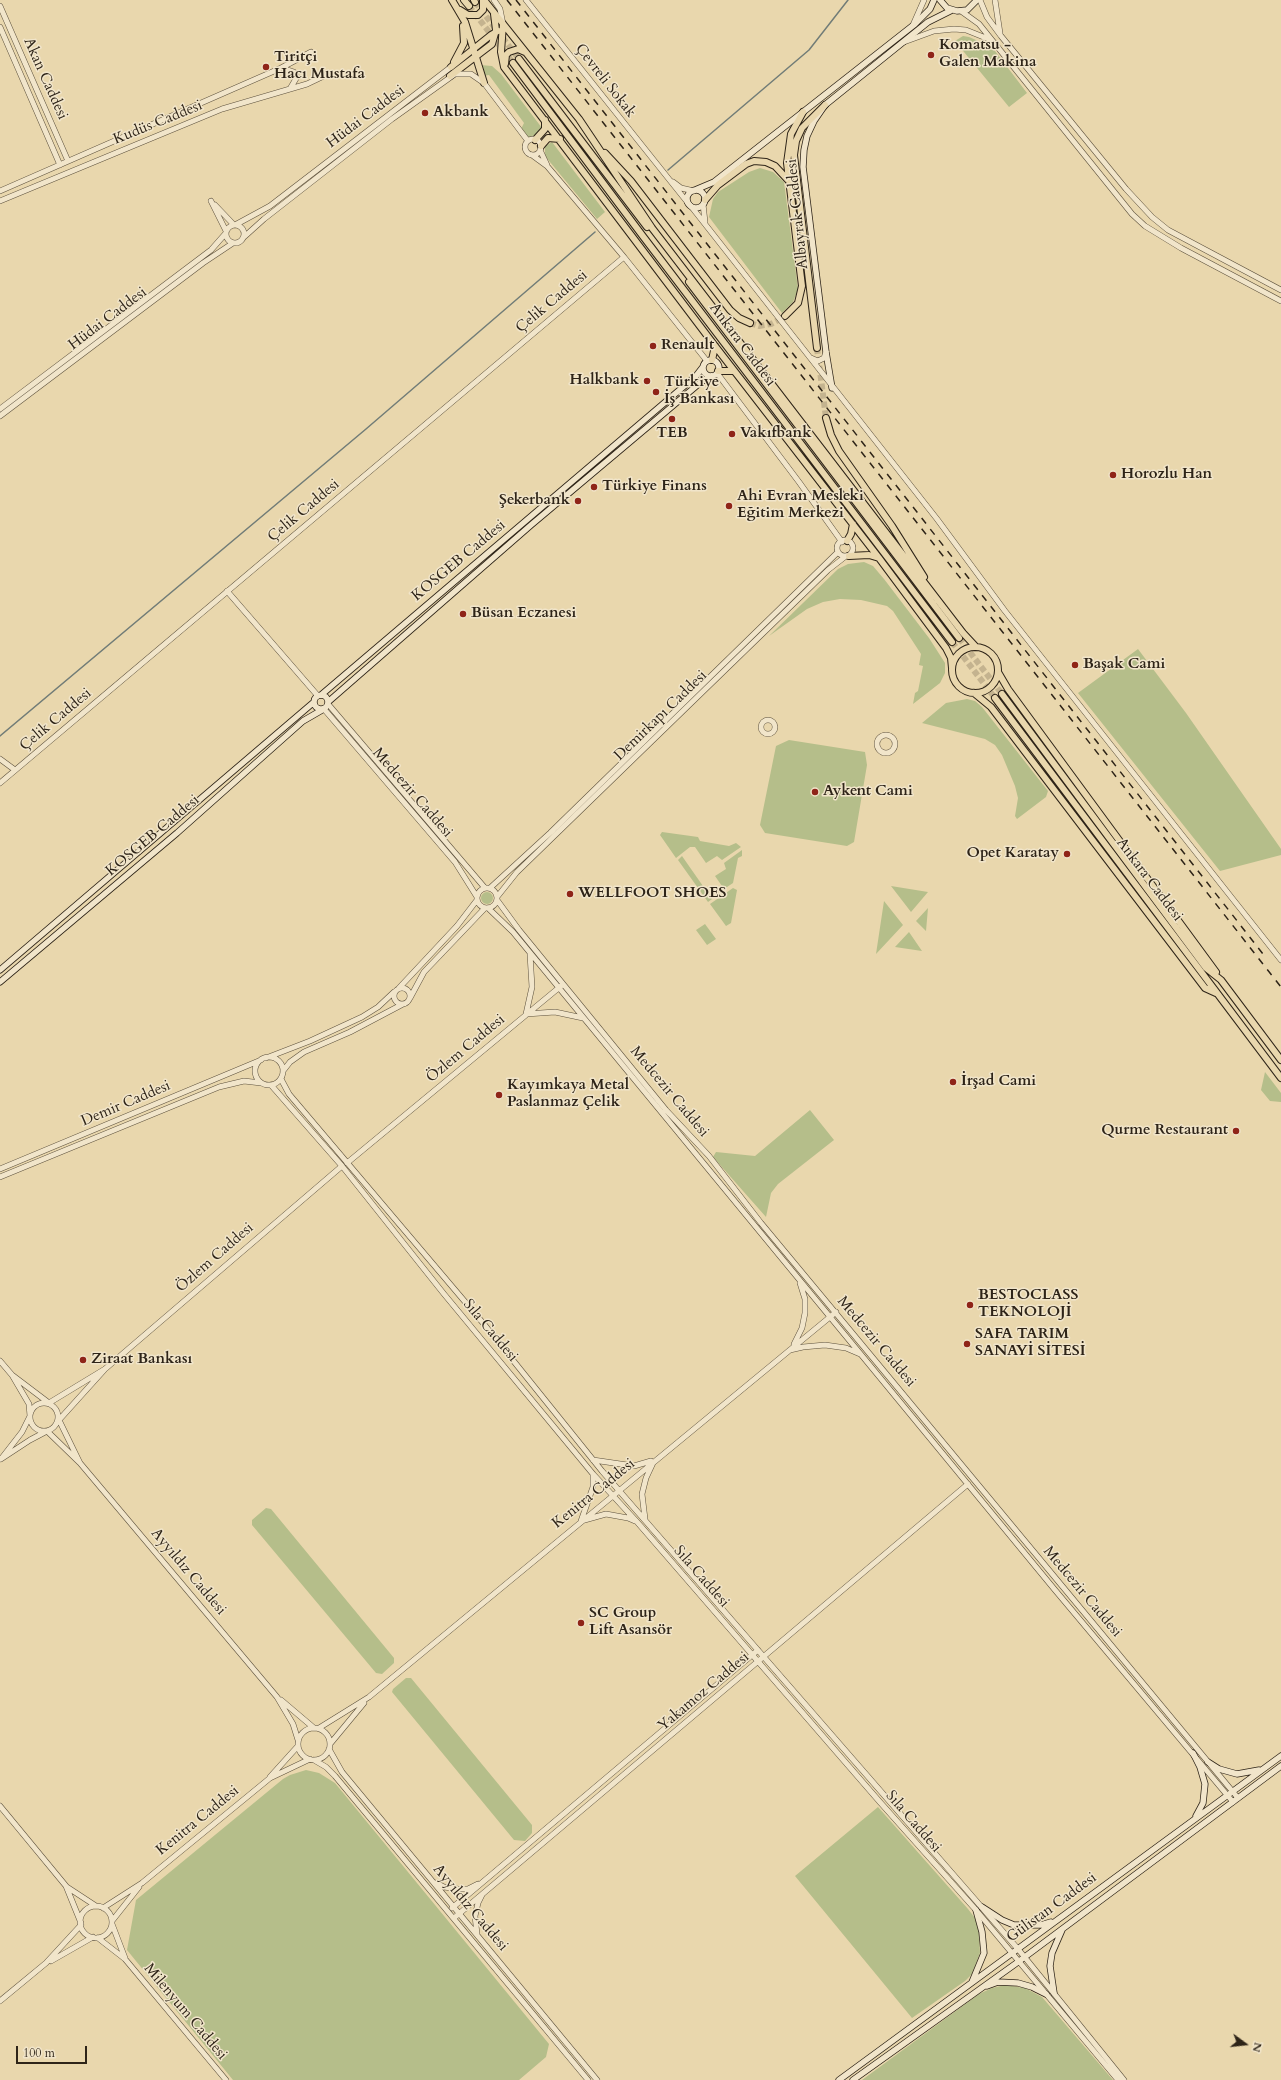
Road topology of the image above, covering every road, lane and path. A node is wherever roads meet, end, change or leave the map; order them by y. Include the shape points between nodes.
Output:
1 (451, 0) edge
2 (464, 0) edge
3 (484, 0) edge
4 (494, 0) edge
5 (526, 0) edge
6 (924, 0) edge
7 (934, 0) edge
8 (940, 0) edge
9 (977, 0) edge
10 (980, 0) edge
11 (995, 0) edge
12 (0, 6) edge
13 (469, 6) tunnel mouth
14 (458, 7) junction
15 (952, 10) junction
16 (961, 11) junction
17 (493, 12) junction
18 (503, 24) junction
19 (913, 25) junction
20 (0, 27) edge
21 (503, 31) junction
22 (496, 32) junction
23 (513, 35) junction
24 (1001, 36) junction
25 (993, 41) junction
26 (904, 42) junction
27 (473, 50) junction
28 (310, 52) dead end
29 (527, 53) junction
30 (476, 58) junction
31 (519, 59) tunnel mouth
32 (513, 63) tunnel mouth
33 (451, 67) junction
34 (281, 68) junction
35 (507, 71) junction
36 (328, 74) dead end
37 (450, 76) junction
38 (484, 83) junction
39 (288, 89) junction
40 (826, 105) junction
41 (803, 112) junction
42 (545, 120) junction
43 (560, 139) junction
44 (592, 139) junction
45 (535, 140) junction
46 (528, 141) junction
47 (540, 148) junction
48 (532, 155) junction
49 (68, 162) junction
50 (60, 165) junction
51 (547, 166) junction
52 (666, 177) junction
53 (788, 180) junction
54 (595, 185) junction
55 (694, 190) junction
56 (0, 191) edge
57 (0, 201) edge
58 (704, 202) junction
59 (689, 204) junction
60 (235, 225) junction
61 (706, 227) junction
62 (226, 232) junction
63 (642, 236) junction
64 (244, 237) junction
65 (234, 243) junction
66 (624, 257) junction
67 (1281, 290) edge
68 (1281, 301) edge
69 (785, 316) tunnel mouth
70 (750, 323) tunnel mouth
71 (715, 346) junction
72 (817, 348) tunnel mouth
73 (826, 352) junction
74 (809, 357) junction
75 (710, 361) junction
76 (703, 367) junction
77 (734, 371) junction
78 (718, 372) junction
79 (711, 376) junction
80 (832, 388) junction
81 (0, 409) edge
82 (778, 415) junction
83 (0, 416) edge
84 (826, 418) tunnel mouth
85 (814, 474) junction
86 (853, 524) junction
87 (844, 541) junction
88 (838, 552) junction
89 (848, 556) junction
90 (879, 558) junction
91 (227, 591) junction
92 (931, 591) junction
93 (959, 638) tunnel mouth
94 (952, 642) tunnel mouth
95 (976, 647) junction
96 (952, 668) junction
97 (998, 672) junction
98 (974, 693) junction
99 (1002, 694) tunnel mouth
100 (320, 696) junction
101 (995, 698) tunnel mouth
102 (314, 702) junction
103 (326, 706) junction
104 (0, 758) edge
105 (15, 770) junction
106 (0, 774) edge
107 (1, 782) edge
108 (488, 888) junction
109 (477, 899) junction
110 (497, 899) junction
111 (486, 908) junction
112 (530, 953) junction
113 (1281, 960) edge
114 (0, 970) edge
115 (1221, 980) junction
116 (0, 982) edge
117 (561, 986) junction
118 (399, 988) junction
119 (394, 992) junction
120 (1216, 993) junction
121 (410, 998) junction
122 (403, 1004) junction
123 (526, 1014) junction
124 (584, 1018) junction
125 (264, 1059) junction
126 (1281, 1060) edge
127 (283, 1071) junction
128 (1281, 1078) edge
129 (281, 1079) junction
130 (260, 1083) junction
131 (271, 1085) junction
132 (344, 1164) junction
133 (0, 1169) edge
134 (0, 1177) edge
135 (798, 1279) junction
136 (836, 1312) junction
137 (830, 1316) junction
138 (787, 1351) junction
139 (863, 1356) junction
140 (0, 1361) edge
141 (105, 1369) junction
142 (12, 1375) junction
143 (48, 1403) junction
144 (30, 1416) junction
145 (59, 1420) junction
146 (47, 1431) junction
147 (1, 1459) edge
148 (592, 1460) junction
149 (655, 1460) junction
150 (80, 1463) junction
151 (593, 1474) junction
152 (968, 1484) junction
153 (618, 1490) junction
154 (612, 1496) junction
155 (581, 1521) junction
156 (646, 1522) junction
157 (638, 1523) junction
158 (758, 1650) junction
159 (752, 1655) junction
160 (764, 1656) junction
161 (758, 1662) junction
162 (277, 1697) junction
163 (369, 1697) junction
164 (316, 1728) junction
165 (298, 1743) junction
166 (330, 1746) junction
167 (1193, 1753) junction
168 (1281, 1756) edge
169 (312, 1760) junction
170 (1208, 1762) junction
171 (1281, 1766) edge
172 (1265, 1768) junction
173 (270, 1778) junction
174 (1230, 1793) junction
175 (1235, 1800) junction
176 (0, 1806) edge
177 (1195, 1819) junction
178 (484, 1881) junction
179 (433, 1882) junction
180 (142, 1883) junction
181 (66, 1886) junction
182 (486, 1890) junction
183 (96, 1906) junction
184 (454, 1907) junction
185 (982, 1907) junction
186 (103, 1908) junction
187 (976, 1910) junction
188 (449, 1912) junction
189 (459, 1913) junction
190 (454, 1918) junction
191 (1057, 1920) junction
192 (112, 1923) junction
193 (81, 1924) junction
194 (1063, 1928) junction
195 (95, 1937) junction
196 (478, 1937) junction
197 (1018, 1948) junction
198 (1011, 1953) junction
199 (1024, 1957) junction
200 (126, 1959) junction
201 (1018, 1962) junction
202 (46, 1963) junction
203 (972, 1984) junction
204 (979, 1989) junction
205 (1054, 1993) junction
206 (1046, 1994) junction
207 (0, 2001) edge
208 (226, 2080) edge
209 (588, 2080) edge
210 (596, 2080) edge
211 (839, 2080) edge
212 (853, 2080) edge
213 (1118, 2080) edge
214 (1124, 2080) edge

1 - 14 highway
1 - 33 highway via 462,22 464,35 462,49
2 - 13 highway
3 - 14 highway via 483,10 476,16 466,14
3 - 17 highway
4 - 18 street via 500,9
5 - 52 street, Çevreli Sokak
6 - 19 street
7 - 19 main road via 930,9
8 - 15 main road
9 - 16 main road via 972,6
10 - 24 street via 987,17
11 - 24 street
12 - 49 street, Akan Caddesi
14 - 27 highway
15 - 16 main road
15 - 26 main road, Albayrak Caddesi via 928,22
16 - 25 street via 979,24
17 - 18 highway
17 - 22 highway
18 - 21 highway
18 - 23 highway
19 - 41 main road
20 - 50 street, Akan Caddesi
21 - 22 highway
21 - 23 highway
21 - 35 highway via 502,60
22 - 27 highway
22 - 30 highway via 492,44
23 - 29 highway
24 - 67 street via 1126,189 1152,217 1168,230
25 - 26 street via 966,30 954,29 934,31
25 - 68 street via 1132,214 1145,226
26 - 40 main road, Albayrak Caddesi
27 - 30 highway
27 - 33 highway
28 - 34 street, Kudüs Caddesi
29 - 35 highway via 518,49 509,52 505,59
29 - 44 highway
30 - 37 highway
30 - 38 highway
31 - 93 highway, Ankara Caddesi
32 - 63 highway, Ankara Caddesi
33 - 60 street, Hüdai Caddesi via 270,206
34 - 39 street via 294,72 297,77
34 - 49 street, Kudüs Caddesi
35 - 42 highway
36 - 39 street, Kudüs Caddesi
37 - 38 street via 468,73
37 - 64 street, Hüdai Caddesi
38 - 46 street
39 - 57 street, Kudüs Caddesi via 191,121
40 - 72 highway via 802,128 796,141 794,155
40 - 73 main road, Albayrak Caddesi via 809,130 803,161
41 - 53 highway via 788,143
41 - 55 main road via 714,182
42 - 43 highway
42 - 45 highway via 545,129
43 - 47 highway via 548,138
43 - 54 highway
44 - 70 highway via 631,181 730,310
44 - 92 highway via 652,228
45 - 46 street
45 - 47 street
46 - 48 street via 525,149
47 - 48 street via 538,154
47 - 51 street
48 - 51 street
49 - 50 street, Kudüs Caddesi
50 - 56 street, Kudüs Caddesi
51 - 66 street
52 - 55 street via 681,188
52 - 59 street, Çevreli Sokak
53 - 58 highway via 775,166 754,161 718,185
53 - 69 highway via 802,286 798,303 791,313
54 - 63 highway
54 - 71 highway
55 - 58 main road via 703,194
55 - 59 main road via 688,195
58 - 59 main road via 697,208
58 - 61 street via 703,217
59 - 61 street, Çevreli Sokak
60 - 62 street
60 - 62 street via 211,201
60 - 64 street via 242,228
61 - 74 street, Çevreli Sokak
62 - 65 street via 227,239
62 - 81 street, Hüdai Caddesi via 211,250
63 - 82 highway, Ankara Caddesi
64 - 65 street via 240,242
65 - 83 street, Hüdai Caddesi via 203,262
66 - 75 street
66 - 91 street, Çelik Caddesi
71 - 75 highway
71 - 77 highway
73 - 74 street via 824,358 818,361
73 - 80 main road, Albayrak Caddesi
74 - 80 street, Çevreli Sokak
75 - 76 main road
75 - 78 main road via 718,364
76 - 79 main road via 705,373
76 - 100 main road, KOSGEB Caddesi via 684,386
77 - 78 highway
77 - 85 highway
78 - 79 main road
78 - 87 street
79 - 103 main road, KOSGEB Caddesi via 531,525
80 - 113 street, Çevreli Sokak
82 - 85 highway
82 - 94 highway, Ankara Caddesi
84 - 92 highway via 830,435 839,451 896,530
85 - 86 highway
86 - 87 highway via 851,534
86 - 90 highway
87 - 88 street via 838,545
87 - 89 street via 851,543 853,547
88 - 89 street
88 - 108 street, Demirkapı Caddesi via 550,833
89 - 90 highway via 871,555
89 - 110 street, Demirkapı Caddesi via 828,570 517,872
90 - 96 highway via 946,648
91 - 100 street
91 - 105 street, Çelik Caddesi
92 - 95 highway
95 - 96 highway via 958,655
95 - 97 highway via 990,652 995,657
96 - 98 highway via 958,686
97 - 98 highway via 997,679 988,690
97 - 115 highway
98 - 120 highway via 991,707 1205,988
99 - 115 highway, Ankara Caddesi via 1206,968
100 - 102 main road, KOSGEB Caddesi
100 - 103 main road via 325,696
101 - 120 highway, Ankara Caddesi
102 - 103 main road via 317,708
102 - 114 main road, KOSGEB Caddesi
103 - 108 street, Medcezir Caddesi
103 - 109 street, Medcezir Caddesi via 455,862
103 - 116 main road, KOSGEB Caddesi via 303,721
104 - 105 street
105 - 107 street, Çelik Caddesi
106 - 107 street
108 - 109 street via 478,892
108 - 110 street via 495,892
109 - 111 street via 480,905
109 - 118 street via 457,926
110 - 111 street via 494,906
110 - 117 street, Medcezir Caddesi
111 - 112 street, Medcezir Caddesi via 507,926
111 - 121 street via 424,972
112 - 117 street, Medcezir Caddesi
112 - 123 street via 532,987
115 - 126 highway, Ankara Caddesi
117 - 123 street, Özlem Caddesi
117 - 124 street, Medcezir Caddesi
117 - 136 street, Medcezir Caddesi via 666,1110 709,1156
118 - 119 street
118 - 121 street via 408,990
119 - 122 street via 395,1001
119 - 125 street, Demir Caddesi via 362,1017
120 - 128 highway, Ankara Caddesi
121 - 122 street
122 - 127 street via 350,1032 304,1052
123 - 124 street via 555,1012
123 - 132 street, Özlem Caddesi
124 - 135 street, Medcezir Caddesi
125 - 127 street via 278,1060
125 - 130 street via 255,1071
125 - 133 street, Demir Caddesi
127 - 129 street
129 - 131 street
129 - 132 street via 289,1094
130 - 131 street
130 - 134 street, Demir Caddesi via 244,1081 220,1087
131 - 132 street, Sıla Caddesi
132 - 141 street, Özlem Caddesi
132 - 148 street via 483,1323
132 - 151 street, Sıla Caddesi via 444,1294
135 - 137 street, Medcezir Caddesi
135 - 138 street via 805,1299 805,1313 799,1336
136 - 137 street, Kenitra Caddesi
136 - 170 street, Medcezir Caddesi
137 - 138 street, Kenitra Caddesi
137 - 139 street, Medcezir Caddesi
138 - 139 street via 825,1344 846,1348
138 - 149 street, Kenitra Caddesi
139 - 152 street, Medcezir Caddesi
140 - 142 street
141 - 143 street, Özlem Caddesi
141 - 145 street, Özlem Caddesi
142 - 143 street
142 - 144 street via 29,1404
143 - 144 street via 36,1405
143 - 145 street via 58,1411
144 - 146 street via 35,1428
144 - 147 street via 22,1432
145 - 146 street via 55,1427
145 - 150 street, Ayyıldız Caddesi
146 - 147 street
146 - 150 street, Ayyıldız Caddesi
148 - 149 street via 634,1466
148 - 153 street
149 - 153 street, Kenitra Caddesi
149 - 156 street via 642,1494
150 - 162 street, Ayyıldız Caddesi
151 - 154 street, Sıla Caddesi
151 - 155 street via 593,1487
152 - 160 street, Yakamoz Caddesi
152 - 167 street, Medcezir Caddesi
153 - 154 street, Kenitra Caddesi
153 - 156 street
154 - 155 street, Kenitra Caddesi
154 - 157 street, Sıla Caddesi
155 - 157 street via 606,1514 628,1518
155 - 163 street, Kenitra Caddesi
156 - 158 street
157 - 159 street, Sıla Caddesi
158 - 159 street, Yakamoz Caddesi
158 - 160 street
159 - 161 street, Sıla Caddesi
159 - 178 street, Yakamoz Caddesi
160 - 161 street, Yakamoz Caddesi
160 - 185 street
161 - 182 street, Yakamoz Caddesi
161 - 187 street, Sıla Caddesi
162 - 164 street, Ayyıldız Caddesi
162 - 165 street, Ayyıldız Caddesi via 294,1724
163 - 164 street
163 - 166 street
164 - 165 street via 304,1731
164 - 166 street via 327,1734
165 - 169 street via 303,1756
165 - 173 street
166 - 169 street via 323,1757
166 - 179 street, Ayyıldız Caddesi via 342,1772
167 - 174 street, Medcezir Caddesi
167 - 177 main road via 1205,1784 1203,1803
168 - 172 main road, Gülistan Caddesi
169 - 173 street
169 - 188 street, Ayyıldız Caddesi via 326,1767 335,1776
170 - 172 main road via 1219,1769 1237,1774
170 - 174 street, Medcezir Caddesi
171 - 175 main road, Gülistan Caddesi
172 - 174 main road, Gülistan Caddesi
173 - 180 street, Kenitra Caddesi
174 - 175 street, Medcezir Caddesi
174 - 177 main road, Gülistan Caddesi
175 - 194 main road, Gülistan Caddesi
176 - 181 street
177 - 191 main road, Gülistan Caddesi
178 - 179 street via 468,1889 444,1887
178 - 184 street, Yakamoz Caddesi
179 - 184 street, Ayyıldız Caddesi
180 - 186 street
180 - 192 street
181 - 183 street
181 - 193 street via 77,1908
182 - 189 street, Yakamoz Caddesi
182 - 196 street via 476,1910
183 - 186 street
183 - 193 street via 86,1910
184 - 188 street, Yakamoz Caddesi
184 - 189 street, Ayyıldız Caddesi
185 - 191 main road via 1014,1925 1041,1925
185 - 197 street
186 - 192 street via 110,1914
187 - 198 street, Sıla Caddesi
187 - 203 main road via 984,1953
188 - 190 street, Ayyıldız Caddesi
189 - 190 street, Yakamoz Caddesi
189 - 196 street, Ayyıldız Caddesi
190 - 209 street, Ayyıldız Caddesi
191 - 197 main road, Gülistan Caddesi
192 - 195 street via 107,1934
192 - 200 street
193 - 195 street via 84,1932
193 - 202 street
194 - 199 main road, Gülistan Caddesi
194 - 205 main road via 1056,1941 1050,1966
195 - 200 street
195 - 202 street
196 - 210 street, Ayyıldız Caddesi
197 - 198 main road, Gülistan Caddesi
197 - 199 street
198 - 201 street, Sıla Caddesi
198 - 203 main road, Gülistan Caddesi
199 - 201 main road, Gülistan Caddesi
199 - 205 street
200 - 208 street, Milenyum Caddesi
201 - 204 main road, Gülistan Caddesi
201 - 206 street, Sıla Caddesi
202 - 207 street
203 - 211 main road, Gülistan Caddesi
204 - 206 main road via 998,1982 1012,1982
204 - 212 main road, Gülistan Caddesi
205 - 214 street
206 - 213 street, Sıla Caddesi

